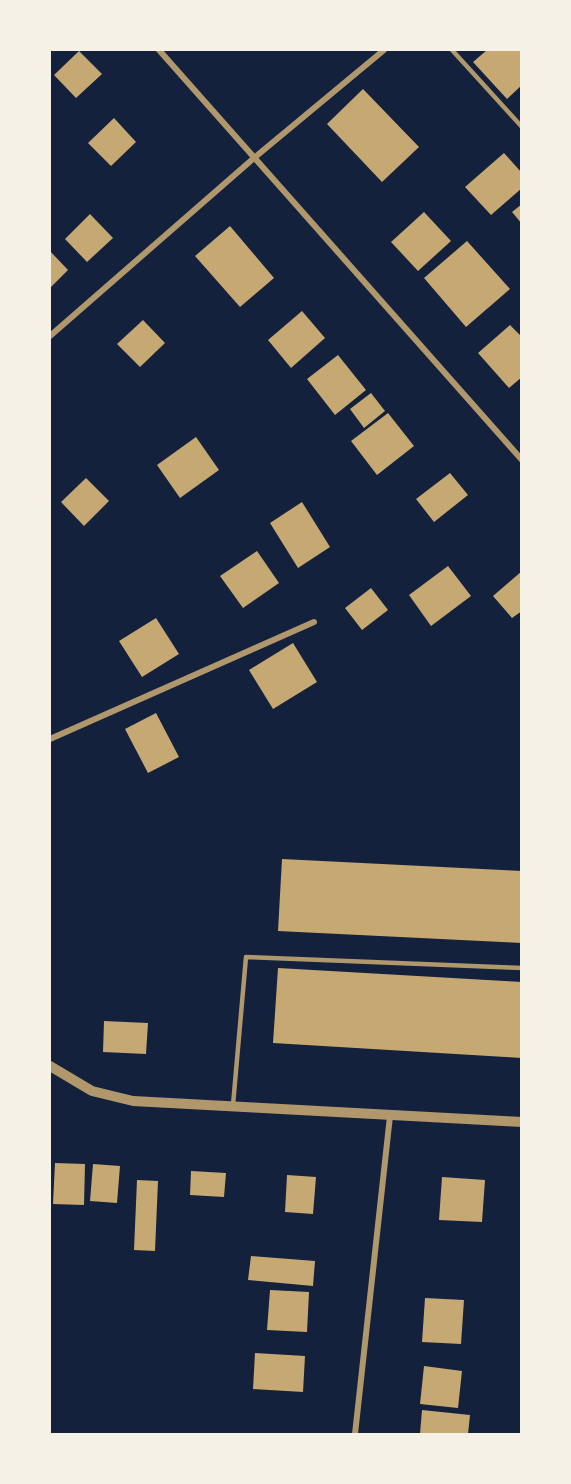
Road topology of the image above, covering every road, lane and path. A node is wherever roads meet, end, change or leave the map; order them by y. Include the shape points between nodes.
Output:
1 (159, 50) edge
2 (384, 50) edge
3 (452, 50) edge
4 (522, 127) edge
5 (254, 158) junction
6 (50, 336) edge
7 (522, 460) edge
8 (314, 622) dead end
9 (50, 739) edge
10 (522, 968) edge
11 (50, 1066) edge
12 (233, 1108) junction
13 (390, 1116) junction
14 (522, 1122) edge
15 (355, 1434) edge

1 - 5 street
2 - 5 street
3 - 4 lane
5 - 6 street
5 - 7 street
8 - 9 street
10 - 12 lane via 246,957
11 - 12 street via 92,1090 133,1101
12 - 13 street
13 - 14 street
13 - 15 street

